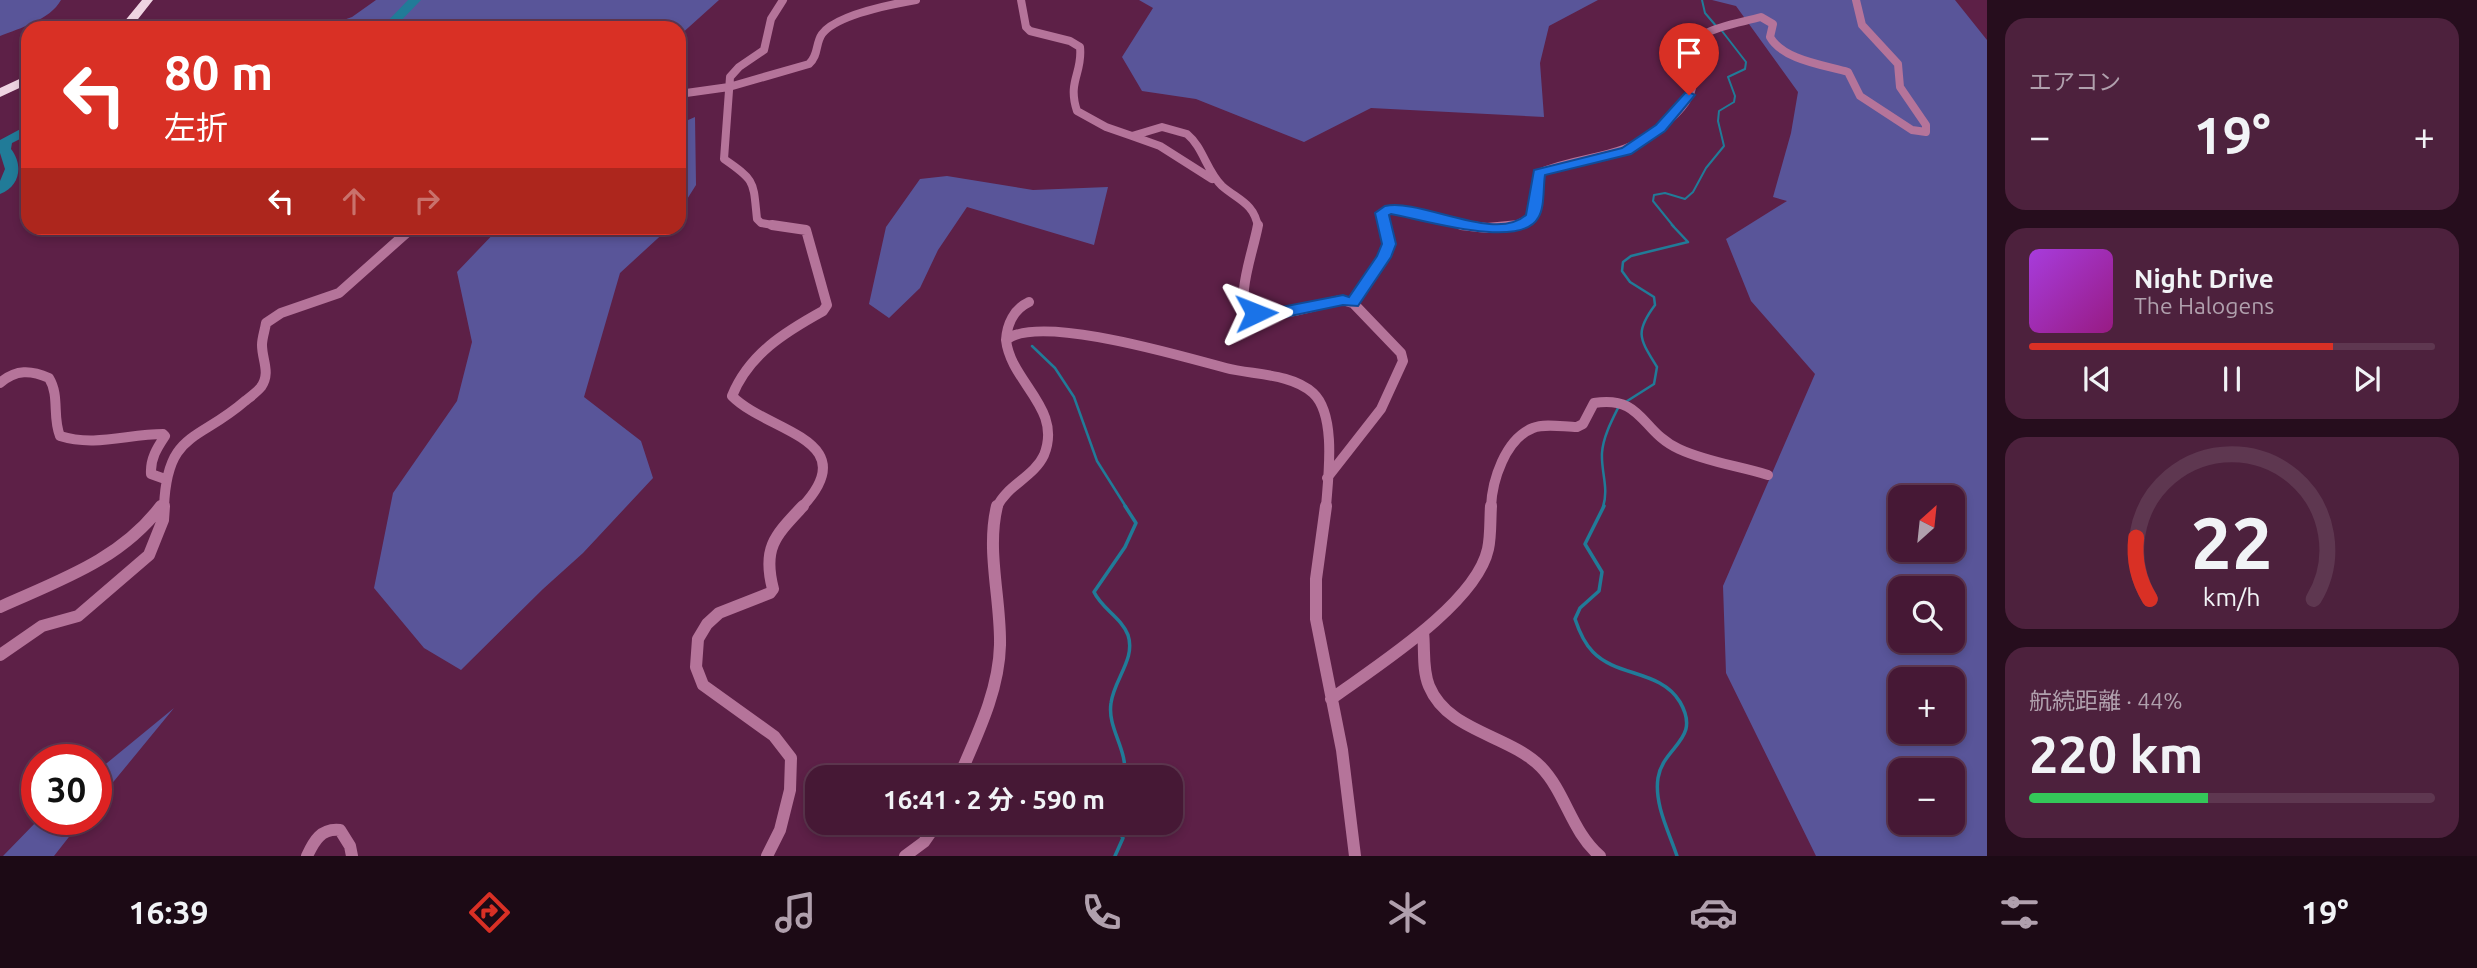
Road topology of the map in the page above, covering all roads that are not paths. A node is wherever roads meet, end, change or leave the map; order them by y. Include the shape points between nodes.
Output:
1 (148, 0) edge
2 (783, 0) edge
3 (916, 0) edge
4 (1021, 0) edge
5 (1856, 0) edge
6 (131, 21) edge
7 (21, 82) edge
8 (729, 87) junction
9 (0, 93) edge
10 (686, 93) edge
11 (1132, 136) junction
12 (1221, 185) junction
13 (404, 235) edge
14 (1029, 302) dead end
15 (1353, 303) junction
16 (1006, 340) junction
17 (0, 383) edge
18 (1768, 475) dead end
19 (1327, 478) junction
20 (165, 479) junction
21 (162, 506) junction
22 (0, 607) edge
23 (1423, 632) junction
24 (0, 655) edge
25 (1331, 699) junction
26 (964, 765) edge
27 (931, 835) edge
28 (307, 856) edge
29 (352, 856) edge
30 (767, 856) edge
31 (905, 856) edge
32 (1355, 856) edge
33 (1600, 856) edge

1 - 6 main road
2 - 8 street via 770,23 764,50 733,73
3 - 8 street via 875,9 829,27 809,64
4 - 11 street via 1030,31 1080,47 1082,58 1071,83 1077,111
5 - 15 street via 1862,25 1898,64 1900,87 1926,125 1926,132 1912,130 1860,96 1848,72 1777,47 1770,41 1770,20 1761,18 1703,34 1692,52 1691,91 1661,128 1626,151 1539,173 1533,217 1527,222 1510,229 1490,228 1399,209 1381,213 1389,244
7 - 9 main road
8 - 10 street
8 - 30 street via 724,159 753,183 761,223 806,230 827,305 776,337 735,387 732,396 736,403 774,425 804,435 816,448 823,472 818,487 772,540 767,576 773,589 719,613 707,624 697,648 696,667 703,685 774,736 790,758 790,790 780,830
11 - 12 street via 1160,146
11 - 12 street via 1162,127 1187,134
12 - 15 street via 1244,200 1258,225 1243,292 1247,307 1266,316 1343,300
13 - 20 street via 339,293 281,313 266,323 262,345 267,374 261,387 187,441
14 - 16 street via 1020,306 1007,328
15 - 19 street via 1403,361 1381,410
16 - 19 street via 1015,333 1035,332 1114,339 1179,352 1313,393 1328,430
16 - 26 street via 1010,364 1043,406 1048,432 1042,462 997,506 1000,646 995,687
17 - 20 street via 9,374 25,370 49,377 56,397 56,429 67,439 93,442 163,434 149,467 150,474
18 - 23 street via 1671,445 1628,403 1610,399 1594,403 1577,427 1535,427 1507,453 1492,486 1488,550 1470,584
19 - 25 street via 1316,583 1318,642
20 - 21 street
21 - 22 street via 152,521 120,548
21 - 24 street via 163,520 149,555 132,572 78,616 42,626
23 - 25 street
23 - 33 street via 1429,687 1451,715 1541,766 1572,823
25 - 32 street
27 - 31 street
28 - 29 street via 315,839 330,829 340,830

